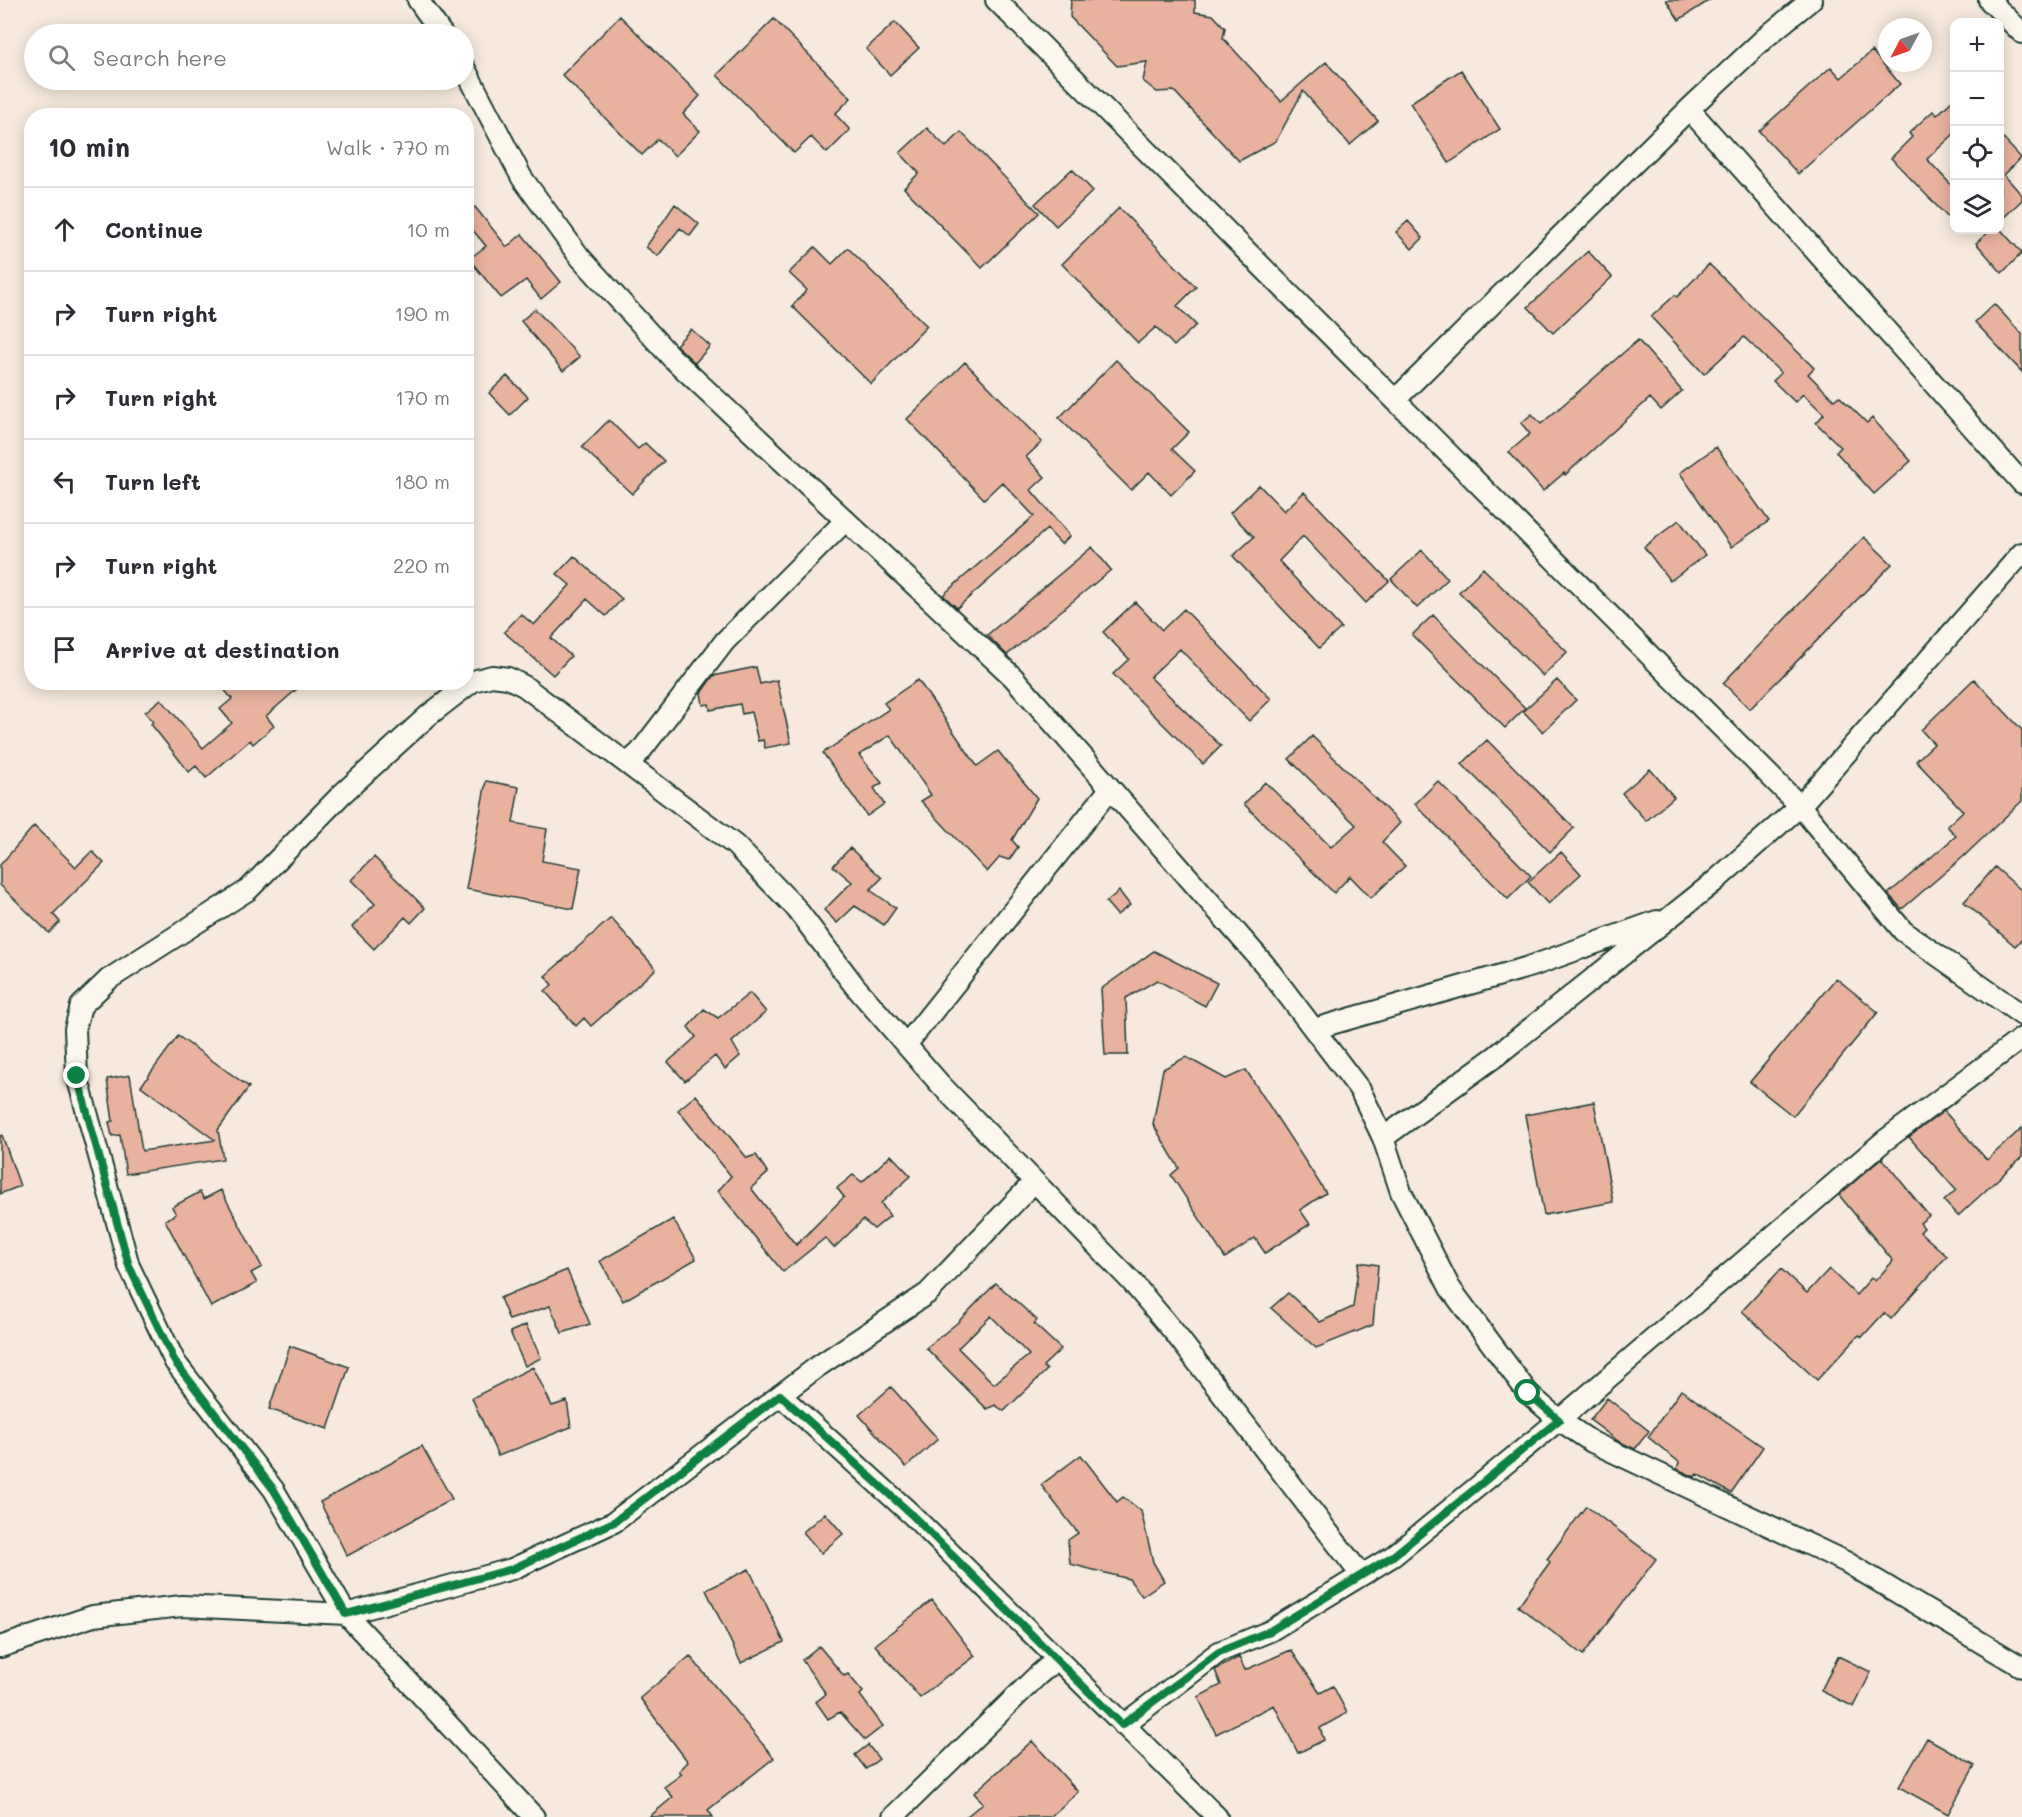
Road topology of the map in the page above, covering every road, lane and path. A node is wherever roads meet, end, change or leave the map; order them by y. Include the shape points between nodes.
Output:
1 (418, 0) edge
2 (996, 0) edge
3 (1811, 0) edge
4 (1989, 0) edge
5 (435, 24) edge
6 (2022, 33) edge
7 (474, 86) edge
8 (1689, 109) junction
9 (1395, 399) junction
10 (2022, 483) edge
11 (845, 521) junction
12 (2022, 553) edge
13 (474, 680) edge
14 (461, 690) edge
15 (628, 763) junction
16 (1110, 789) junction
17 (1800, 806) junction
18 (1672, 916) junction
19 (2022, 1015) edge
20 (1314, 1029) junction
21 (2022, 1038) edge
22 (906, 1045) junction
23 (1383, 1137) junction
24 (1033, 1183) junction
25 (780, 1395) junction
26 (1559, 1420) junction
27 (1361, 1575) junction
28 (346, 1614) junction
29 (0, 1647) edge
30 (1057, 1659) junction
31 (2022, 1667) edge
32 (1122, 1725) junction
33 (534, 1817) edge
34 (893, 1817) edge
35 (1216, 1817) edge

1 - 5 street
2 - 9 street
3 - 8 street
4 - 6 street
7 - 11 street via 522,178 579,256 670,357
8 - 9 street
8 - 10 street
9 - 17 street
11 - 15 street via 725,641
11 - 16 street via 1013,677
12 - 17 street
13 - 15 street via 492,676 524,686
14 - 28 street via 342,794 248,890 109,979 81,1006 75,1029 77,1076 129,1266 175,1362 274,1490
15 - 22 street via 735,845 795,907
16 - 20 street via 1265,965
16 - 22 street
17 - 18 street
17 - 19 street via 1903,931
18 - 20 street via 1532,966
18 - 23 street via 1496,1056
20 - 23 street via 1360,1090
21 - 26 street via 1884,1141
22 - 24 street
23 - 26 street via 1401,1192 1450,1288 1528,1393
24 - 25 street via 928,1293
24 - 27 street via 1132,1282
25 - 28 street via 614,1522 512,1569
25 - 30 street via 911,1514
26 - 27 street via 1393,1556
26 - 31 street via 1635,1464 1846,1562
27 - 32 street via 1270,1631 1219,1652
28 - 29 street via 182,1606 93,1616
28 - 33 street
30 - 32 street
30 - 34 street
32 - 35 street

